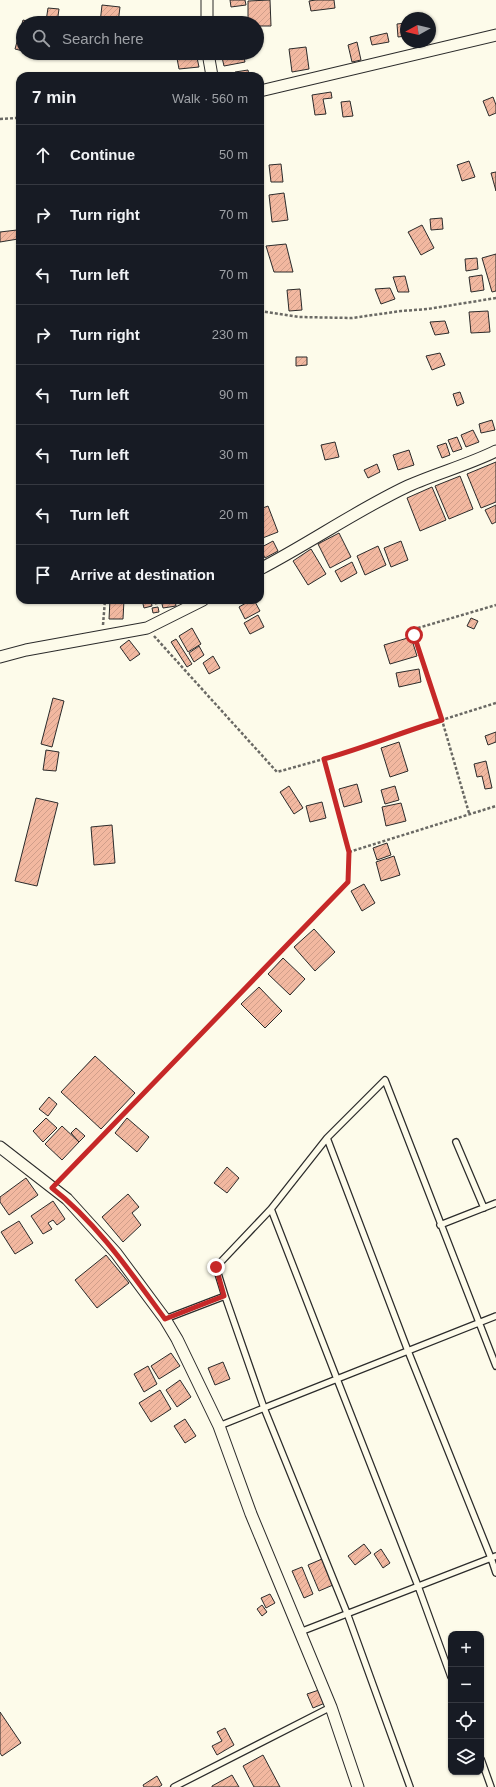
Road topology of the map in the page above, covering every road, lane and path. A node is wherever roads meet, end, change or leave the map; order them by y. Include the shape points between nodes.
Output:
1 (207, 0) edge
2 (207, 16) edge
3 (496, 35) edge
4 (209, 60) edge
5 (211, 72) edge
6 (264, 90) edge
7 (16, 118) edge
8 (0, 119) edge
9 (496, 298) edge
10 (264, 312) edge
11 (496, 451) edge
12 (264, 567) edge
13 (105, 604) edge
14 (195, 604) edge
15 (496, 605) edge
16 (147, 628) junction
17 (103, 635) junction
18 (0, 658) edge
19 (496, 703) edge
20 (442, 720) junction
21 (324, 759) junction
22 (496, 806) edge
23 (469, 813) junction
24 (349, 852) junction
25 (327, 1138) junction
26 (456, 1142) dead end
27 (0, 1147) edge
28 (52, 1188) junction
29 (496, 1203) edge
30 (484, 1208) junction
31 (271, 1209) junction
32 (440, 1225) junction
33 (224, 1296) junction
34 (496, 1316) edge
35 (165, 1319) junction
36 (478, 1323) junction
37 (408, 1351) junction
38 (496, 1366) edge
39 (337, 1379) junction
40 (264, 1408) junction
41 (219, 1426) junction
42 (493, 1557) edge
43 (496, 1573) edge
44 (418, 1586) junction
45 (347, 1614) junction
46 (300, 1632) junction
47 (448, 1669) edge
48 (331, 1707) junction
49 (484, 1767) edge
50 (174, 1787) edge
51 (358, 1787) edge
52 (410, 1787) edge
53 (491, 1787) edge

1 - 2 street
3 - 6 street
4 - 5 street
7 - 8 path
9 - 10 path via 352,318 299,317
11 - 12 street via 409,486 343,520
13 - 17 path
14 - 16 street
15 - 20 path via 418,628 414,635
16 - 17 street
16 - 21 path via 278,772
17 - 18 street via 26,650
19 - 20 path
20 - 21 path
20 - 23 path
21 - 24 path
22 - 23 path
23 - 24 path
24 - 28 path via 348,882
25 - 31 lane
25 - 32 lane via 385,1080
25 - 37 lane
26 - 30 lane
27 - 28 street
28 - 35 street via 67,1200 116,1253
29 - 30 lane
30 - 32 lane
31 - 33 lane via 216,1267
31 - 39 lane
32 - 36 lane
33 - 35 lane
33 - 40 lane
34 - 36 lane
35 - 41 street
36 - 37 lane
36 - 38 lane
37 - 39 lane
37 - 42 lane
39 - 40 lane
39 - 44 lane
40 - 41 lane
40 - 45 lane
41 - 46 street
42 - 43 lane
42 - 44 lane
44 - 45 lane
44 - 47 lane
45 - 46 lane
45 - 52 lane
46 - 48 street
48 - 50 lane
48 - 51 street
49 - 53 lane

